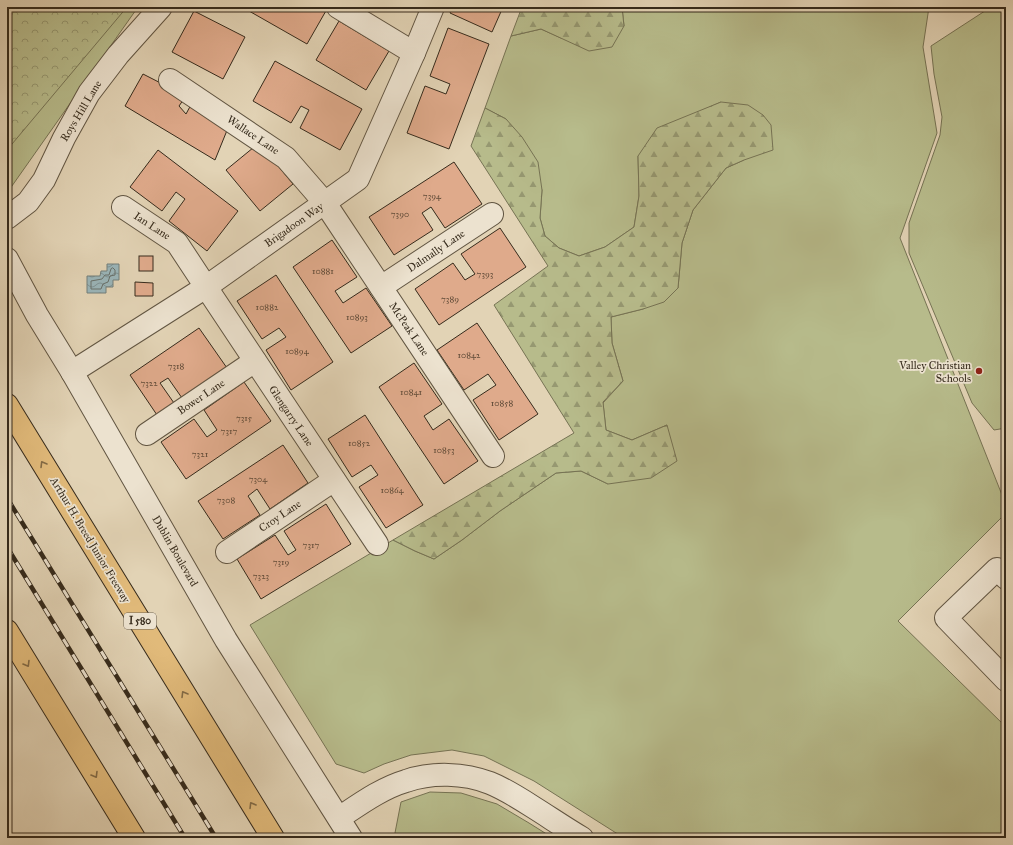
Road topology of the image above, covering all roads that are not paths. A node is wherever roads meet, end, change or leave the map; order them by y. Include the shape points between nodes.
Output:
1 (161, 7) edge
2 (338, 7) edge
3 (433, 7) edge
4 (414, 53) junction
5 (170, 80) dead end
6 (325, 203) junction
7 (123, 207) dead end
8 (492, 214) dead end
9 (7, 218) edge
10 (7, 259) edge
11 (381, 287) junction
12 (206, 288) junction
13 (255, 361) junction
14 (72, 372) junction
15 (7, 405) edge
16 (147, 434) dead end
17 (493, 456) dead end
18 (334, 480) junction
19 (376, 544) dead end
20 (227, 552) dead end
21 (1006, 578) edge
22 (7, 631) edge
23 (1006, 680) edge
24 (339, 818) junction
25 (134, 838) edge
26 (273, 838) edge
27 (351, 838) edge
28 (582, 838) edge

1 - 9 street, Roys Hill Lane via 118,55 89,93 44,180 28,202
2 - 4 street
3 - 4 street, Brigadoon Way
4 - 6 street, Brigadoon Way via 358,179
5 - 6 street, Wallace Lane via 286,158
6 - 11 street, McPeak Lane
6 - 12 street, Brigadoon Way
7 - 12 street, Ian Lane via 177,243
8 - 11 street, Dalmally Lane
10 - 14 street, Dublin Boulevard
11 - 17 street, McPeak Lane
12 - 13 street, Glengarry Lane
12 - 14 street, Brigadoon Way
13 - 16 street, Bower Lane
13 - 18 street, Glengarry Lane
14 - 24 street, Dublin Boulevard via 226,640
26 -> 15 highway, Arthur H. Breed Junior Freeway / I 580
18 - 19 street, Glengarry Lane
18 - 20 street, Croy Lane
21 - 23 street via 997,569 946,618
22 -> 25 highway
24 - 27 street, Dublin Boulevard
24 - 28 street via 375,795 406,780 447,775 480,780 500,788

